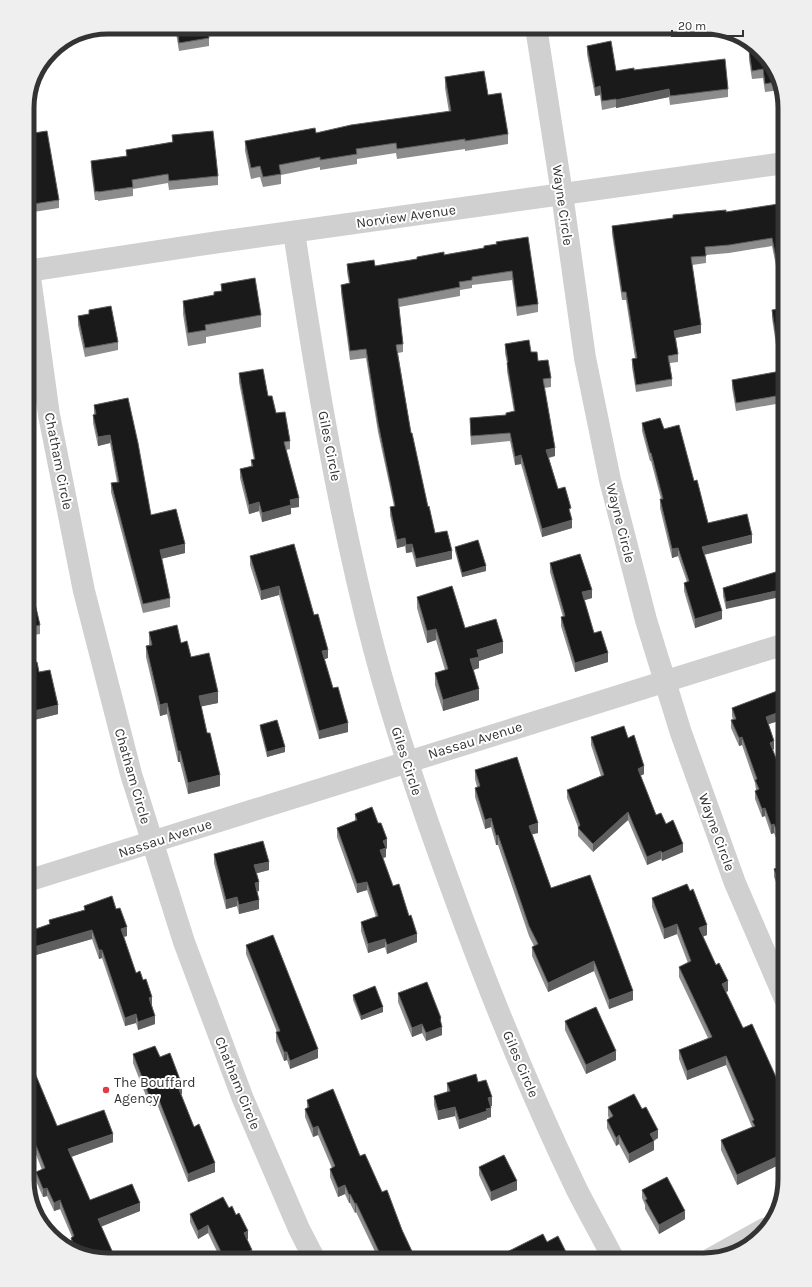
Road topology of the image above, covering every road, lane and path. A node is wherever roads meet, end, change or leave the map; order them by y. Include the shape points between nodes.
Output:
1 (537, 34) edge
2 (778, 164) edge
3 (562, 194) junction
4 (294, 232) junction
5 (34, 270) edge
6 (34, 312) edge
7 (778, 646) edge
8 (664, 682) junction
9 (407, 761) junction
10 (152, 842) junction
11 (34, 880) edge
12 (778, 983) edge
13 (751, 1236) edge
14 (728, 1249) edge
15 (311, 1253) edge
16 (610, 1253) edge

1 - 3 street, Wayne Circle
2 - 3 street, Norview Avenue
3 - 4 street, Norview Avenue
3 - 8 street, Wayne Circle via 585,358 607,465
4 - 5 street, Norview Avenue
4 - 9 street, Giles Circle via 313,354 346,530 374,648
6 - 10 street, Chatham Circle via 49,415 84,591 131,774
7 - 8 street, Nassau Avenue
8 - 9 street, Nassau Avenue
8 - 12 street, Wayne Circle via 735,883
9 - 10 street, Nassau Avenue
9 - 16 street, Giles Circle via 468,932 517,1057 577,1188
10 - 11 street, Nassau Avenue
10 - 15 street, Chatham Circle via 184,942 243,1099
13 - 14 street

